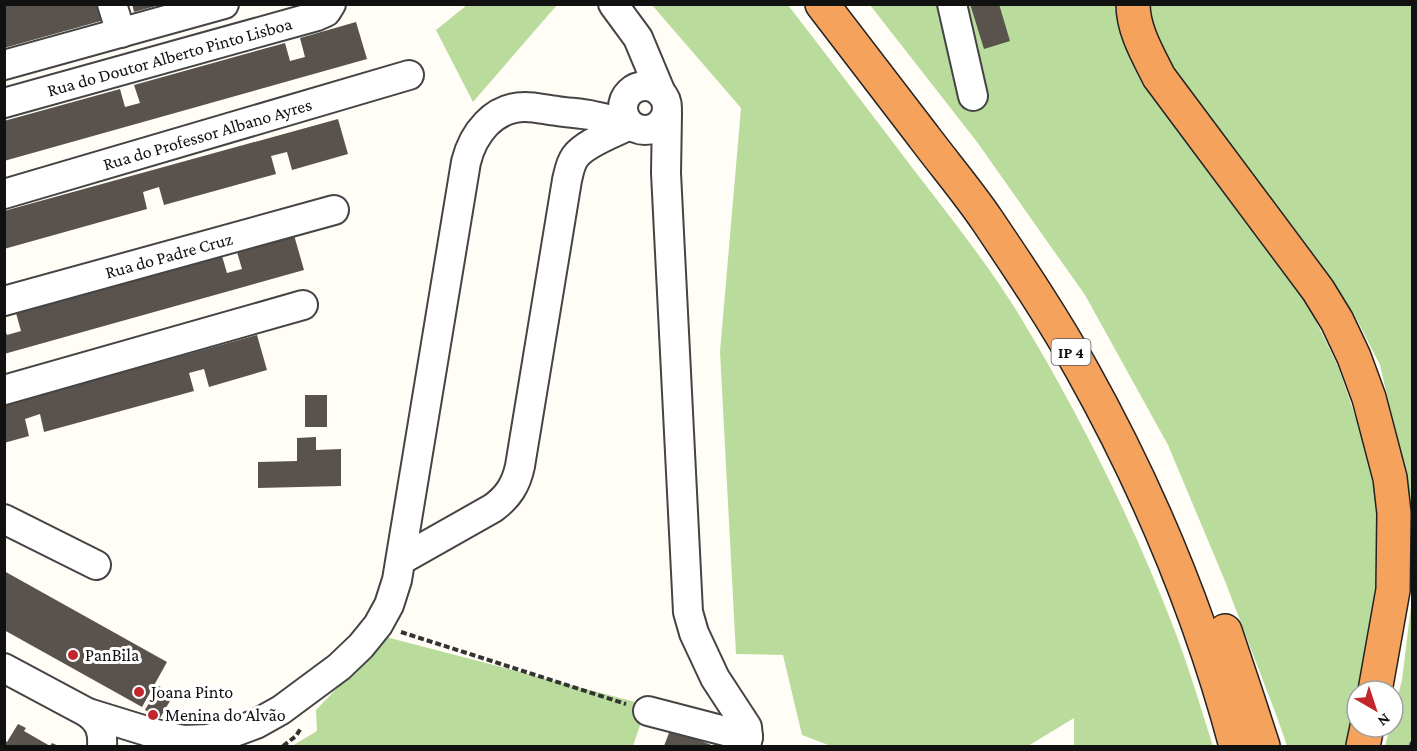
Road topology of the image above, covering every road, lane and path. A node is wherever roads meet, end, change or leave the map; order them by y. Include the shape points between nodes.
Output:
1 (112, 4) edge
2 (224, 4) edge
3 (331, 4) edge
4 (613, 4) edge
5 (822, 4) edge
6 (848, 4) edge
7 (952, 4) edge
8 (1133, 4) edge
9 (121, 33) junction
10 (4, 65) edge
11 (409, 75) dead end
12 (973, 96) dead end
13 (4, 103) edge
14 (644, 108) junction
15 (4, 194) edge
16 (334, 210) dead end
17 (4, 301) edge
18 (303, 305) dead end
19 (4, 390) edge
20 (4, 519) edge
21 (401, 560) junction
22 (96, 565) dead end
23 (378, 625) junction
24 (4, 668) edge
25 (1377, 679) edge
26 (648, 711) joint
27 (88, 713) junction
28 (747, 737) edge
29 (102, 747) edge
30 (1236, 747) edge
31 (1263, 747) edge

1 - 9 street
2 - 9 street, Rua do Doutor Alberto Pinto Lisboa
3 - 13 street, Rua do Doutor Alberto Pinto Lisboa via 317,16
4 - 14 street via 638,38 646,58
5 - 30 highway, IP 4 via 986,219 1081,368 1133,469 1179,573 1211,660
6 - 31 highway, IP 4 via 1006,210 1120,392 1198,562
7 - 12 street
8 - 25 highway via 1138,32 1160,77 1318,290 1346,339 1369,398 1390,478 1394,513 1393,590
9 - 10 street, Rua do Doutor Alberto Pinto Lisboa
11 - 15 street, Rua do Professor Albano Ayres
14 - 21 street via 584,149 571,164 520,466 512,490 493,508
14 - 21 street via 595,116 513,108 488,122 470,147
14 - 28 street via 666,173 688,612 715,678
16 - 17 street, Rua do Padre Cruz
18 - 19 street
20 - 22 street
21 - 23 street via 389,605
23 - 26 path
23 - 27 street via 361,646 313,688 273,715 232,733 183,740
24 - 27 street
26 - 28 street
27 - 29 street via 100,729

